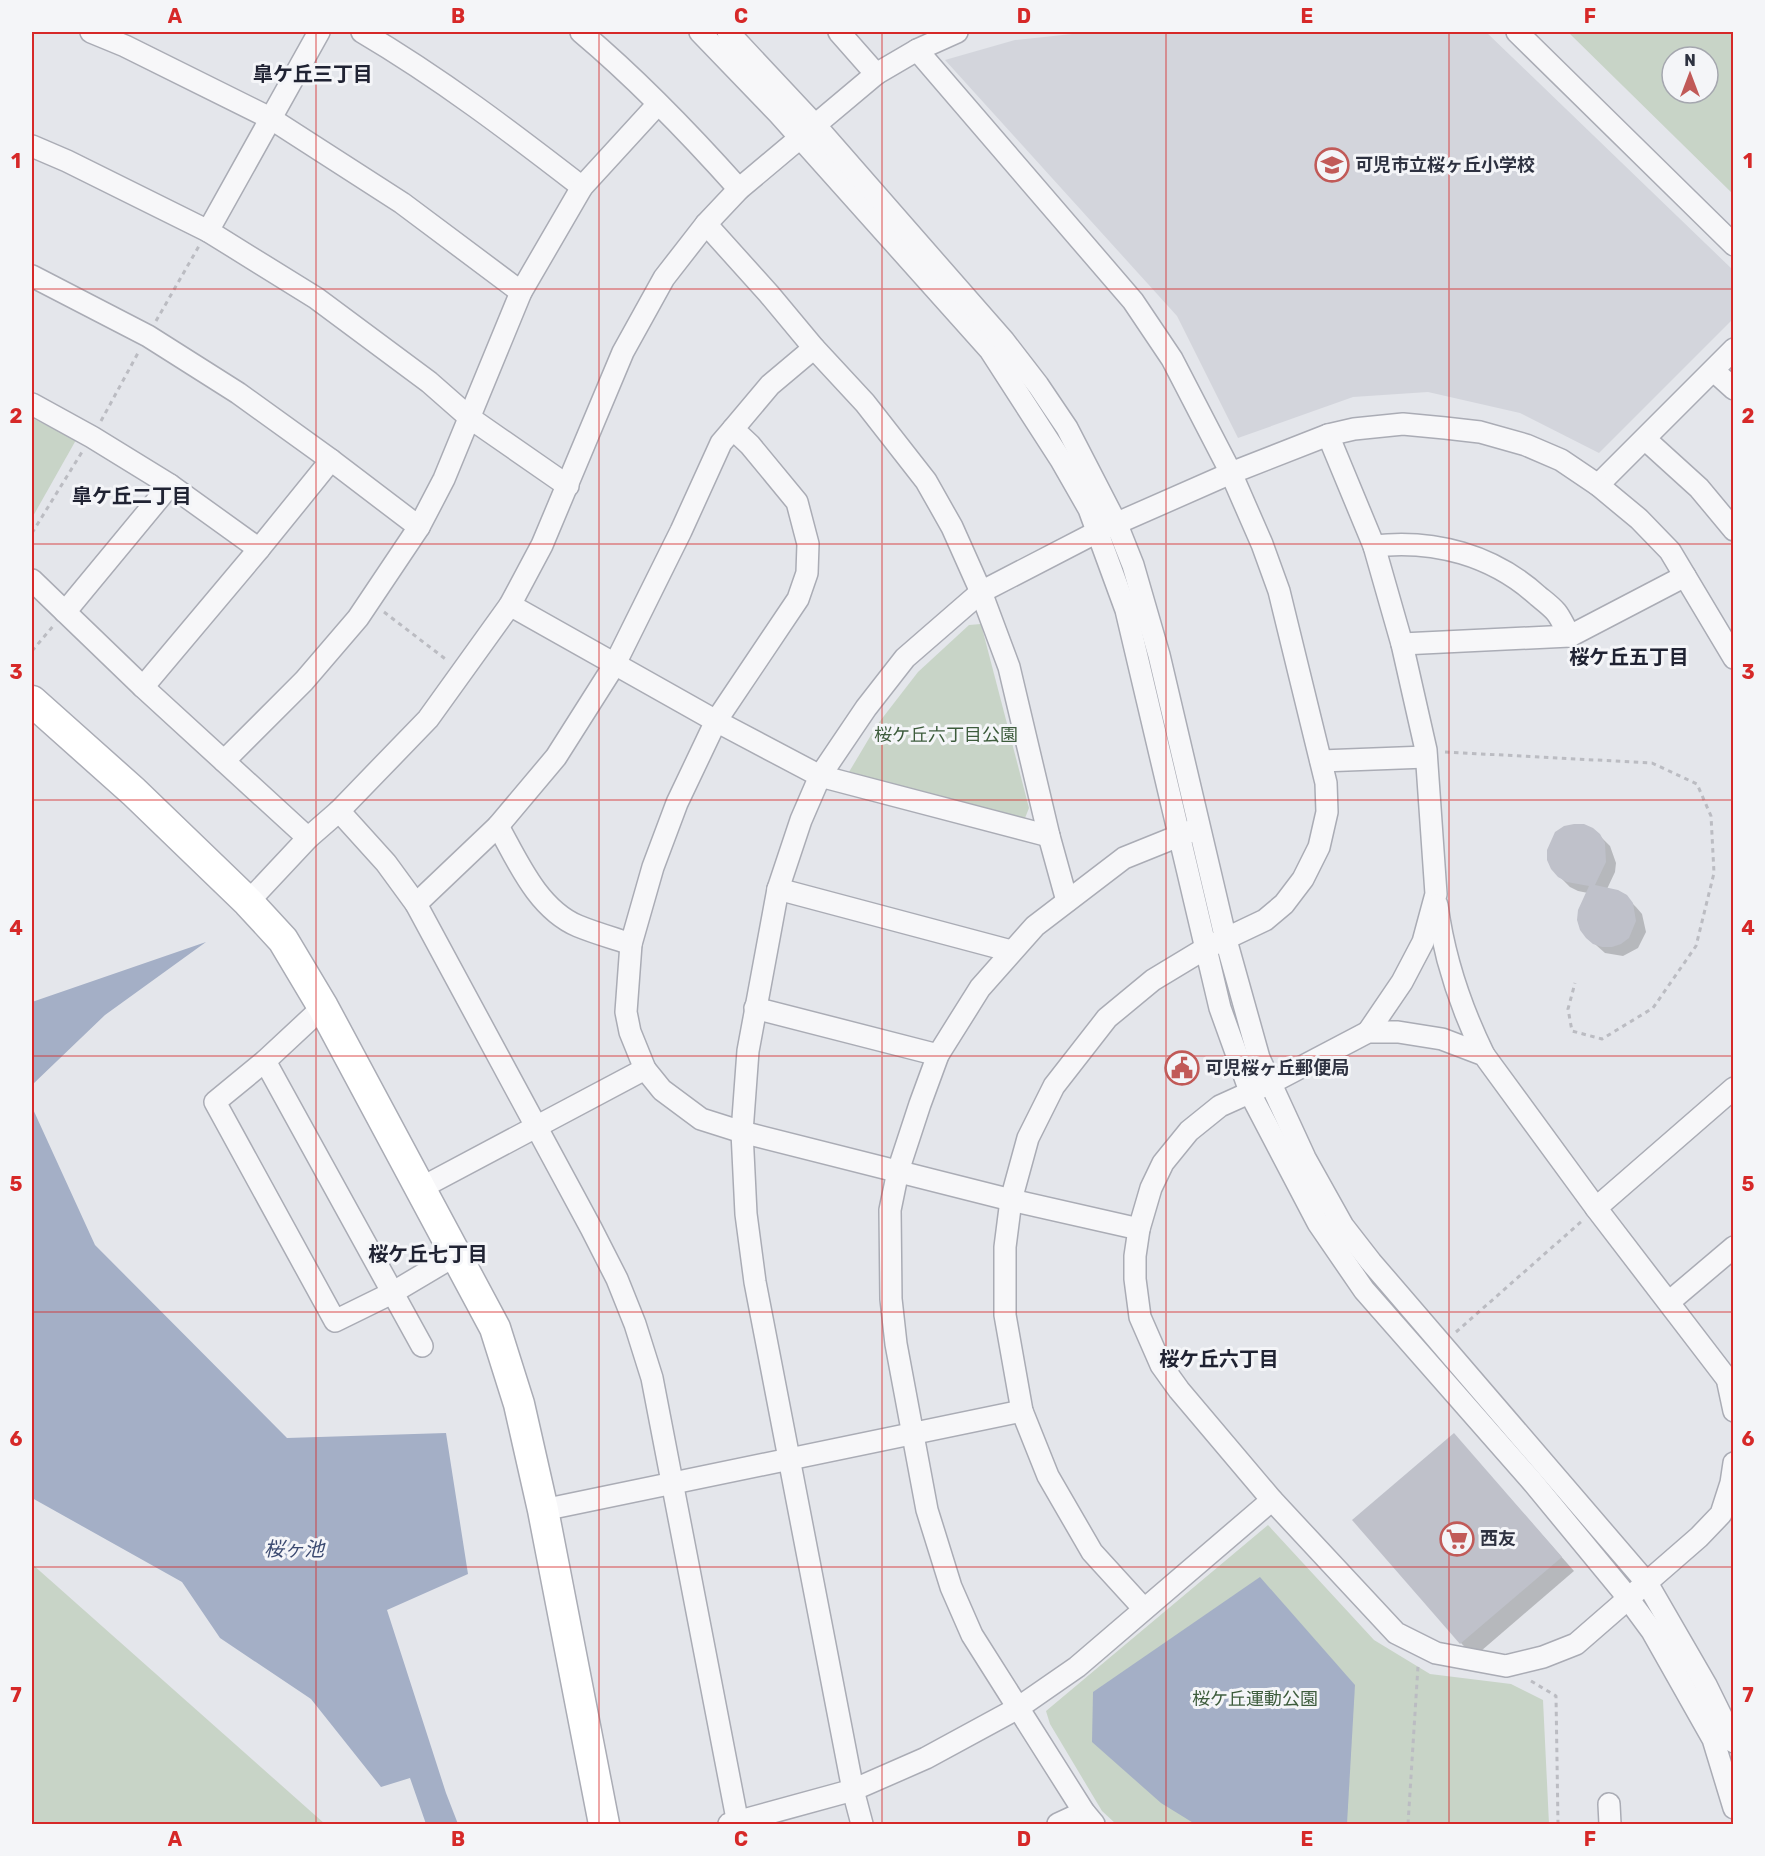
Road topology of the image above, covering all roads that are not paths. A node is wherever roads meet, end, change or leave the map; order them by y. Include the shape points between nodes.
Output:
1 (91, 32) edge
2 (319, 32) edge
3 (362, 32) edge
4 (581, 32) edge
5 (700, 32) edge
6 (728, 32) edge
7 (839, 32) edge
8 (957, 32) edge
9 (1517, 32) edge
10 (917, 50) junction
11 (876, 74) junction
12 (658, 104) junction
13 (270, 118) junction
14 (808, 131) junction
15 (32, 146) edge
16 (582, 187) junction
17 (739, 189) junction
18 (706, 224) junction
19 (208, 231) junction
20 (1734, 245) edge
21 (32, 276) edge
22 (521, 292) junction
23 (814, 348) junction
24 (1734, 349) edge
25 (1714, 371) junction
26 (1734, 389) edge
27 (32, 404) edge
28 (470, 418) junction
29 (733, 429) junction
30 (1328, 435) junction
31 (1645, 439) junction
32 (331, 460) junction
33 (1232, 473) junction
34 (170, 485) junction
35 (1598, 485) junction
36 (568, 486) junction
37 (419, 527) junction
38 (1107, 529) junction
39 (1734, 530) edge
40 (1374, 546) junction
41 (259, 549) junction
42 (1685, 576) junction
43 (32, 580) edge
44 (981, 592) junction
45 (510, 605) junction
46 (64, 612) junction
47 (1570, 636) junction
48 (1402, 644) junction
49 (1734, 658) edge
50 (615, 664) junction
51 (143, 687) junction
52 (32, 701) edge
53 (716, 722) junction
54 (1426, 754) junction
55 (224, 761) junction
56 (1321, 761) junction
57 (820, 776) junction
58 (339, 811) junction
59 (498, 826) junction
60 (1200, 828) junction
61 (1179, 835) junction
62 (1049, 836) junction
63 (308, 838) junction
64 (778, 889) junction
65 (1435, 896) junction
66 (1067, 900) junction
67 (248, 902) junction
68 (416, 904) junction
69 (1227, 940) junction
70 (631, 944) junction
71 (1206, 948) junction
72 (1011, 951) junction
73 (323, 1007) junction
74 (755, 1008) junction
75 (1368, 1032) junction
76 (938, 1055) junction
77 (1484, 1055) junction
78 (265, 1060) junction
79 (645, 1069) junction
80 (1270, 1083) junction
81 (1734, 1088) edge
82 (1250, 1091) junction
83 (535, 1126) junction
84 (742, 1132) junction
85 (898, 1171) junction
86 (419, 1189) junction
87 (1011, 1200) junction
88 (1596, 1208) junction
89 (1139, 1229) junction
90 (1734, 1247) edge
91 (456, 1255) junction
92 (392, 1293) junction
93 (1669, 1302) junction
94 (422, 1346) dead end
95 (1731, 1385) edge
96 (1022, 1411) junction
97 (1734, 1411) edge
98 (913, 1434) junction
99 (790, 1459) junction
100 (1734, 1463) edge
101 (672, 1484) junction
102 (1272, 1500) junction
103 (543, 1510) junction
104 (1727, 1512) edge
105 (1647, 1583) junction
106 (1629, 1599) junction
107 (1144, 1609) junction
108 (1018, 1708) junction
109 (1734, 1742) edge
110 (853, 1790) junction
111 (1734, 1808) edge
112 (1089, 1818) edge
113 (604, 1824) edge
114 (735, 1824) edge
115 (862, 1824) edge
116 (1058, 1824) edge

1 - 13 street
2 - 13 street
3 - 16 street via 406,57 488,114
4 - 12 street
5 - 14 street
6 - 14 street
7 - 11 street
8 - 10 street
9 - 20 street
10 - 11 street
10 - 33 street via 1132,301 1172,358
11 - 14 street
12 - 16 street
12 - 17 street
13 - 19 street
13 - 22 street via 402,203
14 - 17 street
14 - 38 street via 1004,341 1038,384 1066,428
15 - 19 street
16 - 22 street
17 - 18 street
18 - 23 street
18 - 36 street via 664,278 623,352
19 - 28 street via 316,298 429,382
21 - 32 street via 148,336 238,393
22 - 28 street
23 - 29 street via 770,385
23 - 44 street via 865,403 926,481
24 - 25 street
25 - 26 street
25 - 31 street
27 - 34 street
28 - 36 street
28 - 37 street
29 - 50 street via 721,443
29 - 53 street via 797,502 808,544 807,573 798,599
30 - 33 street
30 - 35 street via 1403,424 1480,432 1561,460
30 - 40 street
31 - 35 street
31 - 39 street via 1699,488
32 - 37 street
32 - 41 street
33 - 38 street
33 - 56 street via 1279,591
34 - 41 street
34 - 46 street
35 - 42 street via 1670,551
36 - 45 street
37 - 55 street via 370,602 304,681
38 - 44 street
38 - 60 street via 1132,565 1159,655
38 - 61 street
40 - 47 street via 1421,546 1480,558 1529,588 1556,612
40 - 48 street
41 - 51 street
42 - 47 street
42 - 49 street
43 - 46 street
44 - 57 street via 905,658
44 - 62 street via 1009,667
45 - 50 street
45 - 58 street via 428,719
46 - 51 street
47 - 48 street
48 - 54 street
50 - 53 street
50 - 59 street via 556,757
51 - 55 street
52 - 67 street
53 - 57 street
53 - 70 street via 652,867
54 - 56 street
54 - 65 street
55 - 63 street
56 - 69 street via 1327,812 1319,847 1303,879 1284,904 1265,920
57 - 62 street
57 - 64 street
58 - 63 street
58 - 68 street via 387,863
59 - 68 street
59 - 70 street via 534,888 562,917 576,926
60 - 61 street
60 - 69 street
61 - 66 street via 1124,858
61 - 71 street
62 - 66 street
63 - 67 street
64 - 72 street
64 - 74 street
65 - 75 street via 1423,942
65 - 77 street via 1441,941 1468,1023
66 - 72 street
67 - 73 street via 283,940
68 - 83 street
69 - 71 street
69 - 80 street via 1253,1040
70 - 79 street via 626,1012
71 - 82 street via 1220,1008
71 - 87 street via 1153,980 1107,1018 1054,1086 1028,1138
72 - 76 street via 980,988
73 - 78 street
73 - 86 street
74 - 76 street
74 - 84 street
75 - 77 street via 1442,1038
75 - 80 street
76 - 85 street
77 - 88 street
78 - 92 street
78 - 92 street via 215,1102 335,1321
79 - 83 street
79 - 84 street via 662,1090 701,1119
80 - 82 street
80 - 105 street via 1343,1226
81 - 88 street
82 - 89 street via 1220,1106 1189,1131 1163,1163
82 - 106 street via 1318,1223 1365,1290
83 - 86 street
83 - 101 street via 617,1279 635,1324 652,1378
84 - 85 street
84 - 99 street via 748,1238
85 - 87 street
85 - 98 street via 890,1210 891,1299
86 - 91 street
87 - 89 street
87 - 96 street via 1005,1247 1005,1315
88 - 93 street
89 - 102 street via 1135,1280 1140,1317 1161,1365
90 - 93 street
91 - 92 street
91 - 103 street via 495,1328 519,1404
92 - 94 street
93 - 95 street
95 - 97 street
96 - 98 street
96 - 107 street via 1048,1476 1092,1552
98 - 99 street
98 - 108 street via 927,1510 951,1587 972,1635
99 - 101 street
99 - 110 street
100 - 104 street
101 - 103 street
101 - 114 street
102 - 106 street via 1396,1633 1436,1653 1506,1666 1543,1657 1576,1644
102 - 107 street
103 - 113 street
104 - 105 street
105 - 106 street
105 - 109 street
106 - 111 street via 1652,1631 1713,1739
107 - 108 street via 1077,1667
108 - 110 street via 926,1758
108 - 112 street
110 - 114 street
110 - 115 street
112 - 116 street

